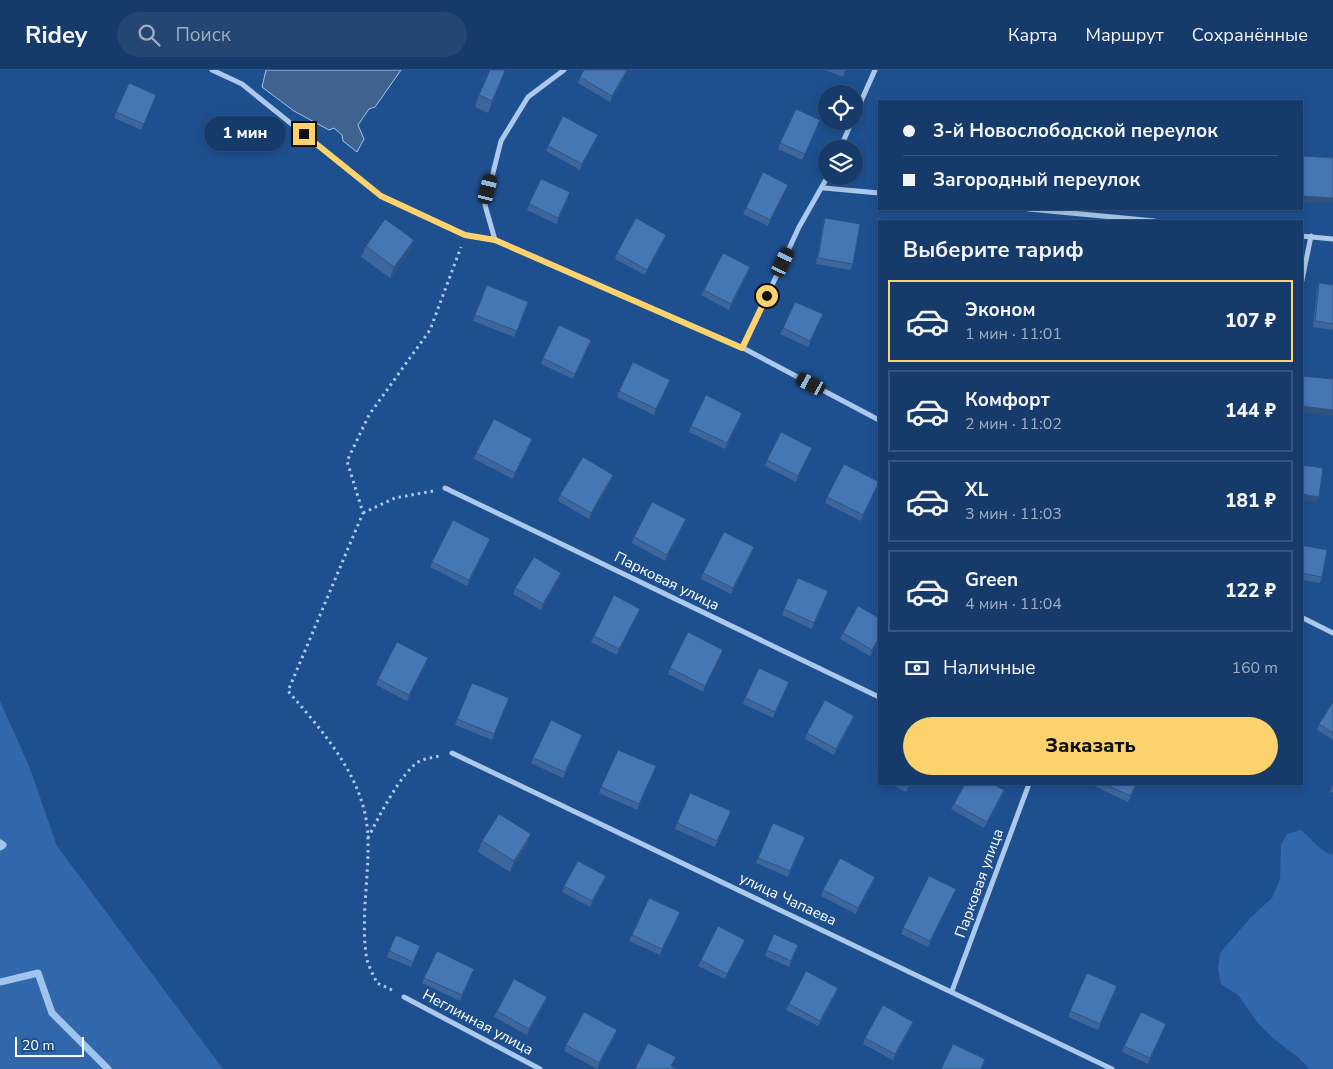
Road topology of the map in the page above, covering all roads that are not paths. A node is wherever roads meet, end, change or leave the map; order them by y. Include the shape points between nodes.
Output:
1 (212, 70) edge
2 (564, 70) edge
3 (875, 70) edge
4 (863, 97) edge
5 (825, 185) edge
6 (824, 188) junction
7 (878, 193) edge
8 (1039, 210) edge
9 (1144, 220) edge
10 (1303, 236) edge
11 (1311, 236) junction
12 (1333, 239) edge
13 (495, 240) junction
14 (1303, 275) edge
15 (742, 348) junction
16 (878, 419) edge
17 (445, 488) road end
18 (1303, 618) edge
19 (1333, 633) edge
20 (878, 697) edge
21 (452, 753) road end
22 (1029, 785) edge
23 (952, 991) junction
24 (404, 996) road end
25 (540, 1069) edge
26 (1112, 1069) edge

1 - 13 street via 242,84 381,196 465,235
2 - 13 street via 528,97 501,141 484,205
3 - 4 street
5 - 6 street
6 - 7 street
6 - 15 street via 799,227
8 - 9 street
10 - 11 street
11 - 12 street
11 - 14 street
13 - 15 street
15 - 16 street
17 - 20 street, Парковая улица
18 - 19 street
21 - 23 street, улица Чапаева
22 - 23 street, Парковая улица
23 - 26 street, улица Чапаева
24 - 25 street, Неглинная улица

